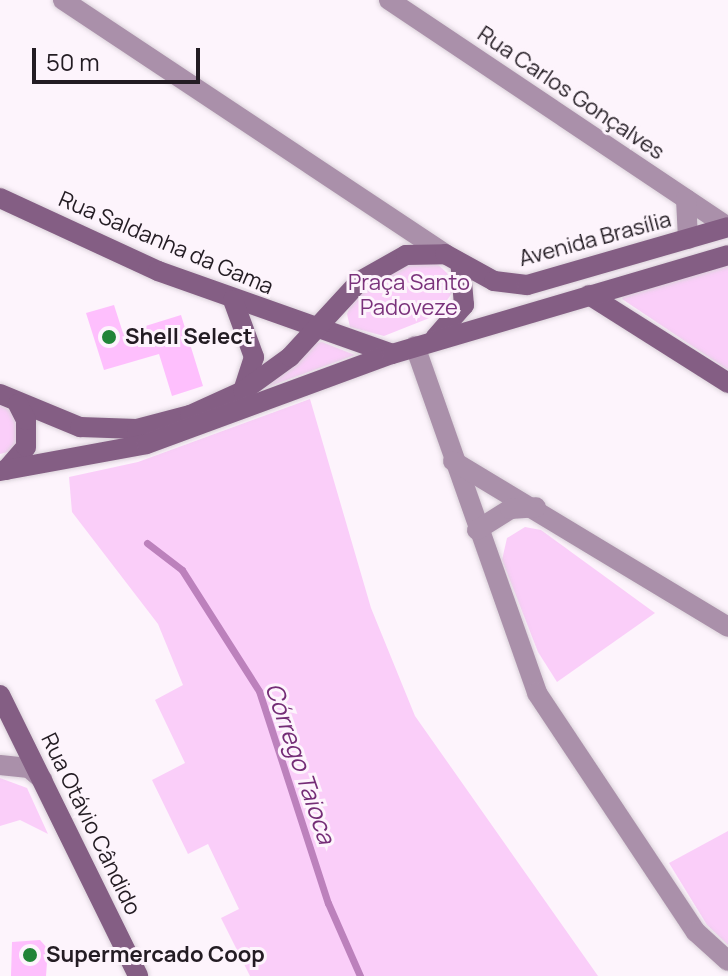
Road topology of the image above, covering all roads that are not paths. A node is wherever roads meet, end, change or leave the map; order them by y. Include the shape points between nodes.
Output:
1 (63, 0) edge
2 (389, 0) edge
3 (0, 198) edge
4 (686, 199) junction
5 (728, 227) edge
6 (688, 239) junction
7 (728, 255) edge
8 (453, 260) junction
9 (589, 295) junction
10 (233, 300) junction
11 (314, 329) junction
12 (424, 344) junction
13 (392, 354) junction
14 (728, 383) edge
15 (243, 391) junction
16 (9, 399) edge
17 (453, 461) junction
18 (3, 470) edge
19 (536, 507) junction
20 (477, 530) junction
21 (728, 627) edge
22 (0, 695) edge
23 (0, 765) edge
24 (43, 780) junction
25 (728, 961) edge
26 (138, 976) edge

1 - 8 street
2 - 4 street, Rua Carlos Gonçalves
3 - 10 main road, Rua Saldanha da Gama
4 - 5 street, Rua Carlos Gonçalves
4 - 6 street
5 - 6 main road, Avenida Brasília
6 - 8 main road, Avenida Brasília via 527,285 494,281
7 - 9 main road
8 - 11 main road, Avenida Brasília via 415,253 375,270
8 - 12 main road via 464,305
9 - 12 main road
9 - 14 main road
10 - 11 main road, Rua Saldanha da Gama
10 - 15 main road via 254,357
11 - 13 main road, Rua Saldanha da Gama
11 - 15 main road, Avenida Brasília via 290,357
12 - 13 main road
12 - 17 street
13 - 18 main road via 147,444
15 - 16 main road, Avenida Brasília via 190,415 118,431 71,425
16 - 18 main road via 27,440 20,459
17 - 19 street
17 - 20 street
19 - 20 street via 510,509
19 - 21 street
20 - 25 street via 537,693 696,932
22 - 24 main road, Rua Otávio Cândido
23 - 24 street via 29,768
24 - 26 main road, Rua Otávio Cândido

